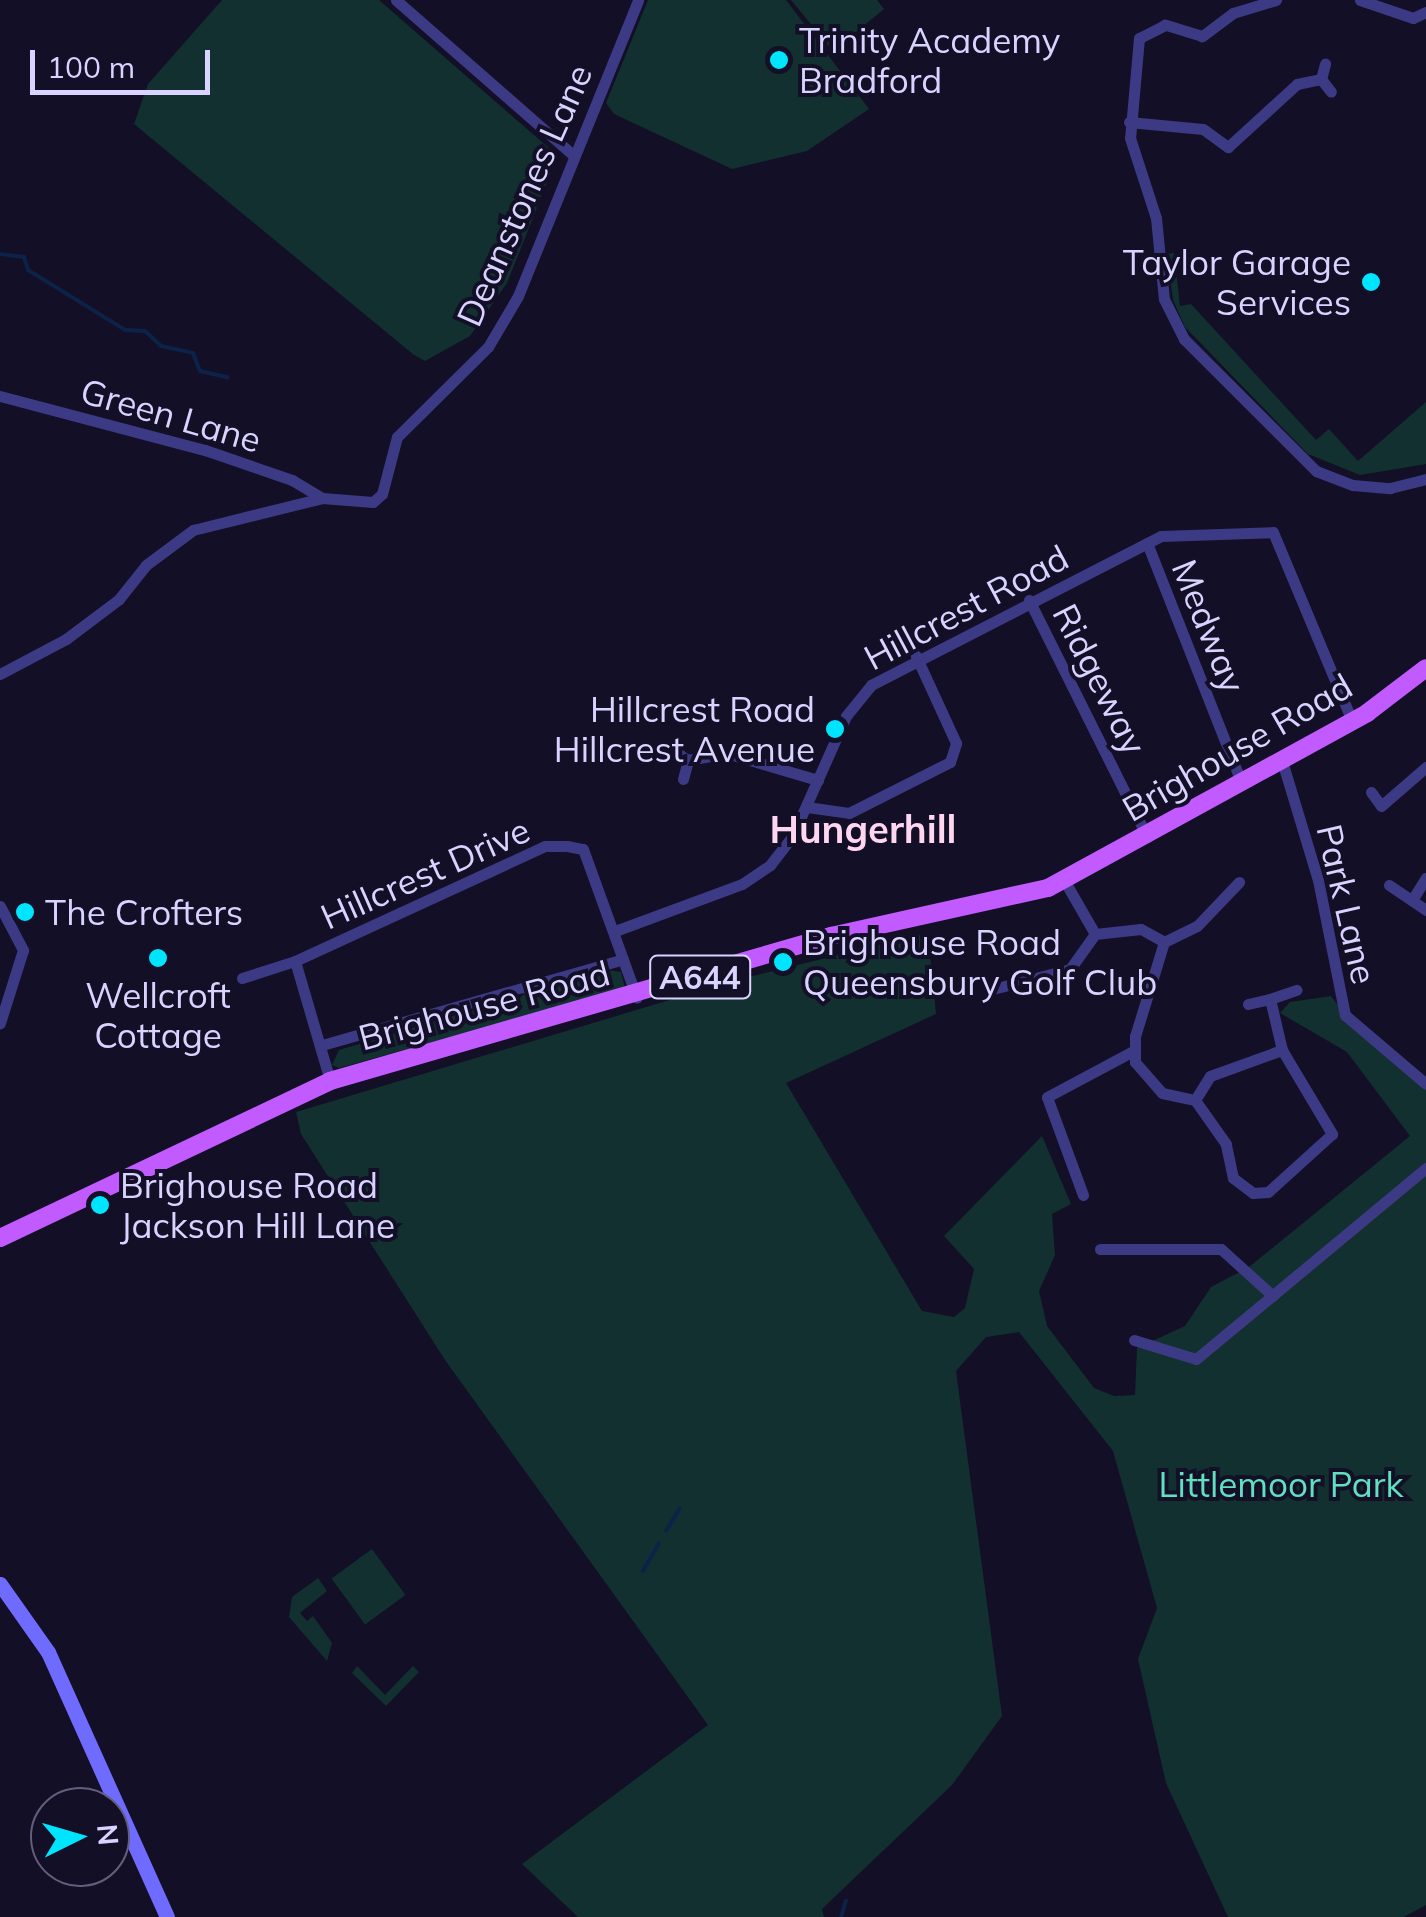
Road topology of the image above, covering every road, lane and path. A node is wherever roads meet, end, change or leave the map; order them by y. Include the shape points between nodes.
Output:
1 (396, 0) edge
2 (638, 0) edge
3 (1276, 0) edge
4 (1360, 0) edge
5 (1426, 12) edge
6 (1326, 64) dead end
7 (1321, 78) junction
8 (1331, 92) dead end
9 (1129, 122) junction
10 (572, 154) junction
11 (0, 396) edge
12 (1426, 479) edge
13 (322, 498) junction
14 (1146, 544) junction
15 (1029, 600) junction
16 (916, 656) junction
17 (1426, 668) edge
18 (0, 674) edge
19 (1352, 721) junction
20 (672, 748) dead end
21 (688, 760) junction
22 (1282, 761) junction
23 (1426, 767) edge
24 (683, 779) dead end
25 (818, 780) junction
26 (1242, 784) junction
27 (1371, 792) dead end
28 (807, 807) junction
29 (1147, 837) junction
30 (1426, 878) edge
31 (1064, 880) junction
32 (1389, 885) dead end
33 (1238, 891) dead end
34 (1412, 900) junction
35 (0, 906) edge
36 (1426, 910) edge
37 (615, 931) junction
38 (1095, 934) junction
39 (1164, 942) junction
40 (623, 959) junction
41 (295, 962) junction
42 (242, 978) dead end
43 (989, 990) dead end
44 (1296, 990) dead end
45 (637, 998) junction
46 (1270, 999) junction
47 (1248, 1004) dead end
48 (0, 1023) edge
49 (322, 1045) junction
50 (1135, 1050) junction
51 (1282, 1050) junction
52 (330, 1081) junction
53 (1426, 1084) edge
54 (1195, 1100) junction
55 (1426, 1168) edge
56 (1082, 1195) dead end
57 (0, 1238) edge
58 (1100, 1249) dead end
59 (1274, 1296) junction
60 (1134, 1340) dead end
61 (0, 1584) edge
62 (167, 1917) edge

1 - 10 street
2 - 10 street, Deanstones Lane
3 - 9 street via 1233,13 1202,36 1165,26 1144,32 1135,52
4 - 5 street via 1413,18
6 - 7 street
7 - 8 street
7 - 9 street via 1296,84 1228,148 1203,129
9 - 12 street via 1156,218 1164,298 1184,339 1316,471 1353,485 1390,488
10 - 13 street, Deanstones Lane via 518,296 488,347 397,437 382,494 360,505
11 - 13 street, Green Lane via 205,450 292,480
13 - 18 street via 192,530 146,565 118,600
14 - 15 street, Hillcrest Road
14 - 19 street, Hillcrest Road via 1161,536 1273,532
14 - 26 street, Medway
15 - 16 street, Hillcrest Road
15 - 29 street, Ridgeway
16 - 25 street, Hillcrest Road via 871,685 846,716
16 - 28 street via 956,743 950,762 849,813
17 - 19 main road, Brighouse Road / A644
19 - 22 main road, Brighouse Road / A644
20 - 21 street
21 - 24 street
21 - 25 street via 726,753
22 - 26 main road, Brighouse Road / A644
22 - 53 street, Park Lane via 1318,880 1345,1014
23 - 27 street via 1381,806
25 - 28 street, Hillcrest Road
26 - 29 main road, Brighouse Road / A644
28 - 37 street, Hillcrest Road via 770,866 742,884
29 - 31 main road, Brighouse Road / A644
30 - 34 street
31 - 38 street
31 - 45 main road, Brighouse Road / A644 via 982,906 764,955
32 - 34 street
33 - 39 street via 1197,926
34 - 36 street
35 - 48 street via 23,950
37 - 40 street, Hillcrest Drive
37 - 41 street, Hillcrest Drive via 583,849 546,846
38 - 39 street via 1142,929
38 - 43 street via 1070,969
39 - 50 street
40 - 45 street, Hillcrest Drive
40 - 49 street
41 - 42 street, Hillcrest Drive
41 - 49 street, Hillcrest Drive
44 - 46 street
45 - 52 main road, Brighouse Road / A644
46 - 47 street
46 - 51 street
49 - 52 street, Hillcrest Drive
50 - 54 street via 1136,1062 1162,1093
50 - 56 street via 1046,1098
51 - 54 street via 1210,1076
51 - 54 street via 1332,1134 1268,1192 1242,1190 1226,1144
52 - 57 main road, Brighouse Road / A644
55 - 59 street
58 - 59 street via 1221,1249
59 - 60 street via 1196,1359
61 - 62 street via 48,1652

